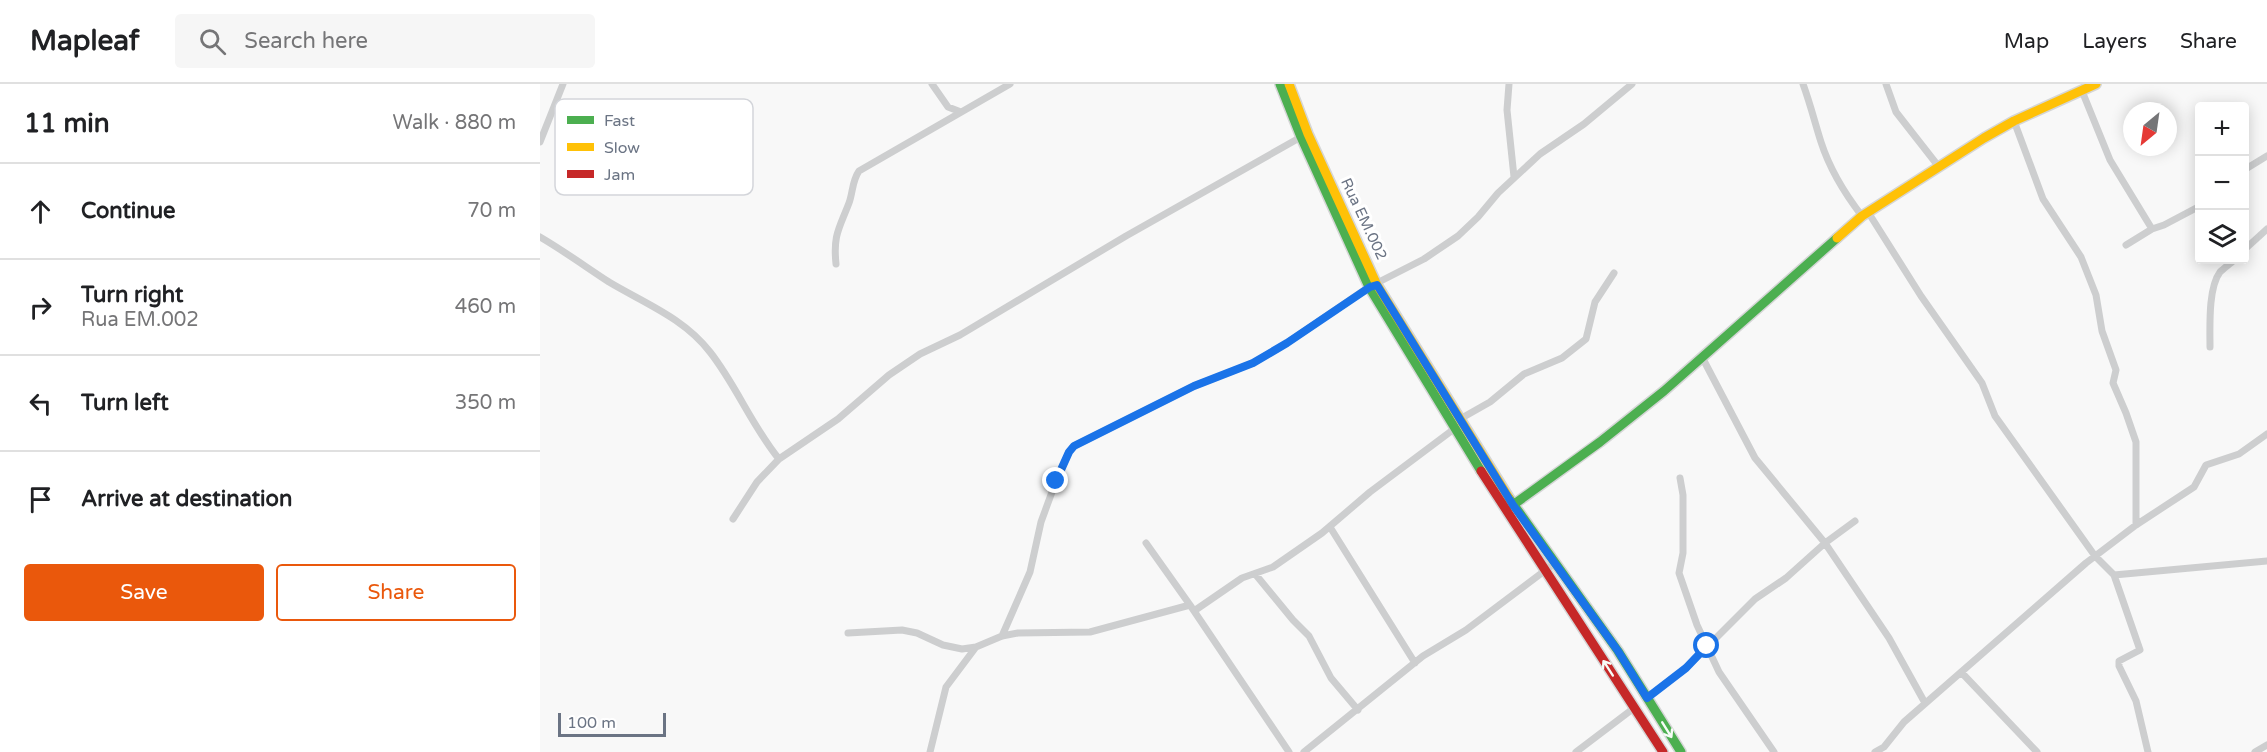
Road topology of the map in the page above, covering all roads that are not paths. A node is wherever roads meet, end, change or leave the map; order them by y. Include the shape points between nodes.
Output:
1 (563, 84) edge
2 (932, 84) edge
3 (1010, 84) edge
4 (1280, 84) edge
5 (1289, 84) edge
6 (1509, 84) edge
7 (1632, 84) edge
8 (1803, 84) edge
9 (1886, 84) edge
10 (2096, 84) edge
11 (2082, 91) junction
12 (557, 99) edge
13 (555, 104) edge
14 (961, 112) junction
15 (2014, 121) junction
16 (1300, 137) junction
17 (540, 142) edge
18 (2267, 156) edge
19 (1939, 167) junction
20 (2249, 167) edge
21 (1514, 177) junction
22 (2195, 208) edge
23 (1865, 214) junction
24 (2152, 229) junction
25 (2267, 229) edge
26 (540, 237) edge
27 (2126, 245) dead end
28 (2249, 245) edge
29 (836, 264) dead end
30 (2230, 264) edge
31 (1614, 273) dead end
32 (1373, 286) junction
33 (2210, 347) dead end
34 (1702, 357) junction
35 (1460, 419) junction
36 (1454, 429) junction
37 (2267, 434) edge
38 (779, 459) junction
39 (1680, 478) dead end
40 (1513, 505) junction
41 (733, 519) dead end
42 (1855, 521) dead end
43 (2136, 525) junction
44 (1330, 527) junction
45 (1146, 543) dead end
46 (1825, 543) junction
47 (2095, 556) junction
48 (2267, 561) edge
49 (1555, 563) junction
50 (1545, 570) junction
51 (1256, 574) junction
52 (2114, 575) junction
53 (1192, 608) junction
54 (848, 633) dead end
55 (1002, 636) junction
56 (1707, 646) junction
57 (976, 647) junction
58 (1415, 663) junction
59 (1961, 672) junction
60 (1647, 698) junction
61 (1925, 703) junction
62 (1635, 708) junction
63 (1358, 710) junction
64 (2267, 745) edge
65 (930, 752) edge
66 (1289, 752) edge
67 (1304, 752) edge
68 (1576, 752) edge
69 (1663, 752) edge
70 (1681, 752) edge
71 (1774, 752) edge
72 (1875, 752) edge
73 (2037, 752) edge
74 (2148, 752) edge
75 (2255, 752) edge

1 - 12 street
2 - 14 street via 948,107
3 - 14 street
4 - 16 street, Rua EM.002
5 - 32 street, Rua EM.002
6 - 21 street via 1507,110
7 - 21 street
8 - 23 street via 1831,165 1845,194
9 - 19 street via 1896,112
10 - 11 street
11 - 15 street
11 - 24 street via 2110,160
13 - 17 street
14 - 29 street via 859,171 834,244
15 - 19 street
15 - 43 street via 2043,199 2081,257 2096,295 2102,331 2116,370 2113,383 2136,442
16 - 32 street, Rua EM.002
16 - 38 street via 969,330 920,354 838,419
18 - 20 street
19 - 23 street
21 - 32 street via 1458,236
22 - 24 street
23 - 34 street
23 - 47 street via 1982,383 1995,416
24 - 27 street
25 - 28 street
26 - 38 street via 688,330 709,351
30 - 33 street via 2219,274 2214,291
31 - 35 street via 1595,302 1586,339 1562,358 1524,374 1490,402
32 - 35 street, Rua EM.002
32 - 36 street, Rua EM.002
32 - 55 street via 1253,363 1194,386 1074,446 1049,501 1030,572
34 - 40 street via 1609,434
34 - 46 street via 1755,458
35 - 40 street, Rua EM.002
36 - 44 street
36 - 50 street, Rua EM.002
37 - 43 street via 2239,454 2206,465 2194,487
38 - 41 street via 757,482
39 - 56 street via 1683,553 1679,573
40 - 49 street, Rua EM.002
42 - 46 street
43 - 47 street
44 - 51 street via 1273,567
44 - 58 street
45 - 53 street
46 - 56 street via 1755,599
46 - 61 street via 1889,638
47 - 52 street
47 - 59 street
48 - 52 street
49 - 50 street
49 - 60 street, Rua EM.002
50 - 58 street via 1475,624
62 -> 50 street, Rua EM.002
51 - 53 street via 1242,578
51 - 63 street via 1309,636 1331,678
52 - 74 street via 2140,650 2120,661 2119,666 2136,701
53 - 55 street via 1090,632
53 - 66 street
54 - 57 street via 902,630 943,645
55 - 57 street
56 - 60 street
56 - 71 street via 1719,672
57 - 65 street via 946,687
58 - 63 street
59 - 61 street
59 - 73 street
60 -> 70 street, Rua EM.002
61 - 72 street
62 - 68 street
62 - 69 street, Rua EM.002
63 - 67 street
64 - 75 street

